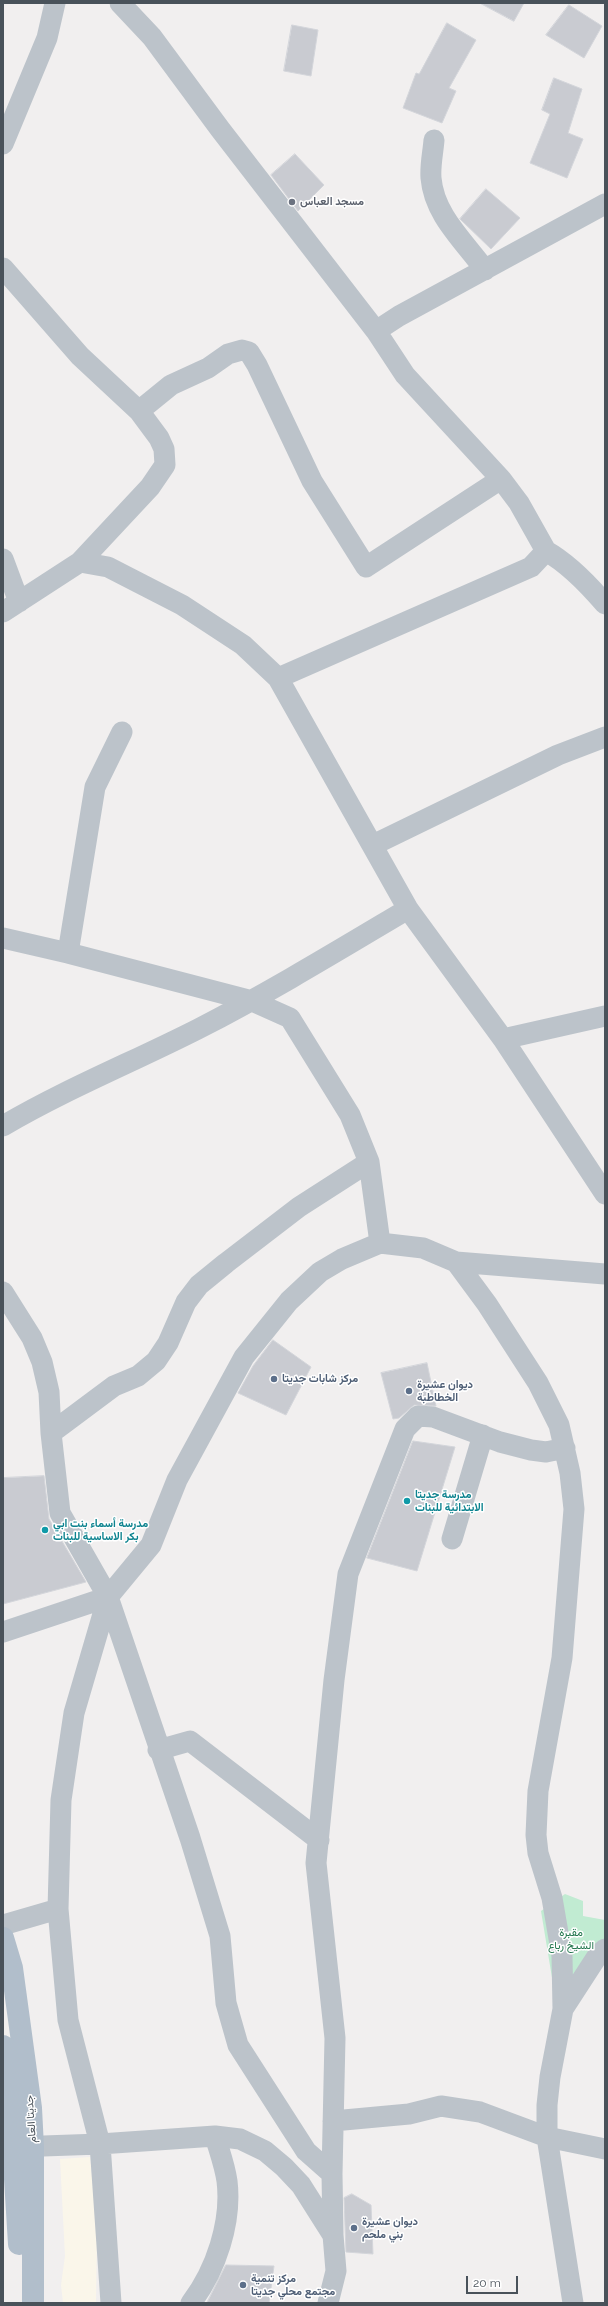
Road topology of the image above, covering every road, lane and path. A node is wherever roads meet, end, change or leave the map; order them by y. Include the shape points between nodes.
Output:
1 (55, 3) edge
2 (120, 3) edge
3 (434, 140) dead end
4 (3, 144) edge
5 (605, 204) edge
6 (3, 268) edge
7 (485, 270) junction
8 (376, 331) junction
9 (139, 411) junction
10 (501, 479) junction
11 (546, 551) junction
12 (3, 559) edge
13 (80, 562) junction
14 (605, 604) edge
15 (11, 607) edge
16 (278, 678) junction
17 (122, 732) dead end
18 (605, 737) edge
19 (373, 845) junction
20 (408, 909) junction
21 (3, 938) edge
22 (68, 953) junction
23 (252, 1001) junction
24 (605, 1016) edge
25 (504, 1039) junction
26 (3, 1126) edge
27 (369, 1162) junction
28 (605, 1194) edge
29 (380, 1243) junction
30 (456, 1262) junction
31 (605, 1274) edge
32 (3, 1292) edge
33 (51, 1433) junction
34 (483, 1435) junction
35 (565, 1448) junction
36 (452, 1539) dead end
37 (108, 1597) junction
38 (3, 1632) edge
39 (158, 1750) junction
40 (319, 1840) junction
41 (58, 1909) junction
42 (3, 1925) edge
43 (3, 1938) edge
44 (605, 1949) edge
45 (563, 2009) junction
46 (3, 2046) edge
47 (333, 2121) junction
48 (215, 2136) junction
49 (547, 2137) junction
50 (100, 2144) junction
51 (16, 2147) edge
52 (605, 2150) edge
53 (332, 2174) junction
54 (333, 2235) junction
55 (19, 2303) edge
56 (33, 2303) edge
57 (110, 2303) edge
58 (191, 2303) edge
59 (328, 2303) edge
60 (573, 2303) edge

1 - 4 street via 47,38
2 - 8 street via 152,37
3 - 7 street via 431,177 436,202
5 - 7 street
6 - 9 street via 80,356
7 - 8 street
8 - 10 street via 405,375
9 - 10 street via 171,385 208,368 228,354 242,350 249,352 312,481 366,567
9 - 13 street via 159,438 164,449 165,465 150,487
10 - 11 street via 519,503
11 - 14 street via 563,562
11 - 16 street via 531,567
12 - 15 street
13 - 15 street
13 - 16 street via 108,567 182,604 243,645
16 - 19 street
17 - 22 street via 95,787
18 - 19 street via 558,755
19 - 20 street
20 - 23 street
20 - 25 street
21 - 22 street
22 - 23 street
23 - 26 street via 148,1054 38,1105
23 - 27 street via 290,1018 350,1115
24 - 25 street
25 - 28 street
27 - 29 street
27 - 33 street via 299,1207 210,1276 186,1302 168,1343 156,1362 138,1376 114,1386
29 - 30 street via 422,1248
29 - 37 street via 342,1259 320,1272 268,1325 244,1357 198,1437 177,1480 151,1545
30 - 31 street
30 - 35 street via 488,1304 538,1383 559,1425
32 - 33 street via 32,1338 42,1362 49,1392
33 - 37 street via 60,1513
34 - 35 street via 531,1450 546,1452
34 - 36 street
34 - 40 street via 424,1416 418,1416 405,1429 348,1574 334,1680
35 - 45 street via 574,1509 562,1658 538,1791 536,1818 538,1853 552,1898 562,1956
37 - 38 street
37 - 39 street
37 - 41 street via 73,1720 61,1800
39 - 40 street via 190,1741
39 - 53 street via 190,1838 220,1936 226,2003 238,2045 306,2150
40 - 47 street via 316,1864 336,2038
41 - 42 street
41 - 50 street via 68,2020
43 - 51 main road, جديتا العام via 12,1968 30,2102
44 - 45 street via 598,1955
45 - 49 street via 550,2076
46 - 51 main road, جديتا العام
47 - 49 street via 409,2114 441,2106 480,2112
47 - 53 street
48 - 50 street
48 - 54 street via 240,2139 265,2151 301,2185
48 - 58 street via 227,2180 226,2216 217,2255 201,2291
49 - 52 street
49 - 60 street
50 - 51 street
50 - 57 street
51 - 55 main road, جديتا العام
51 - 56 main road, جديتا العام
53 - 54 street
54 - 59 street via 336,2271

